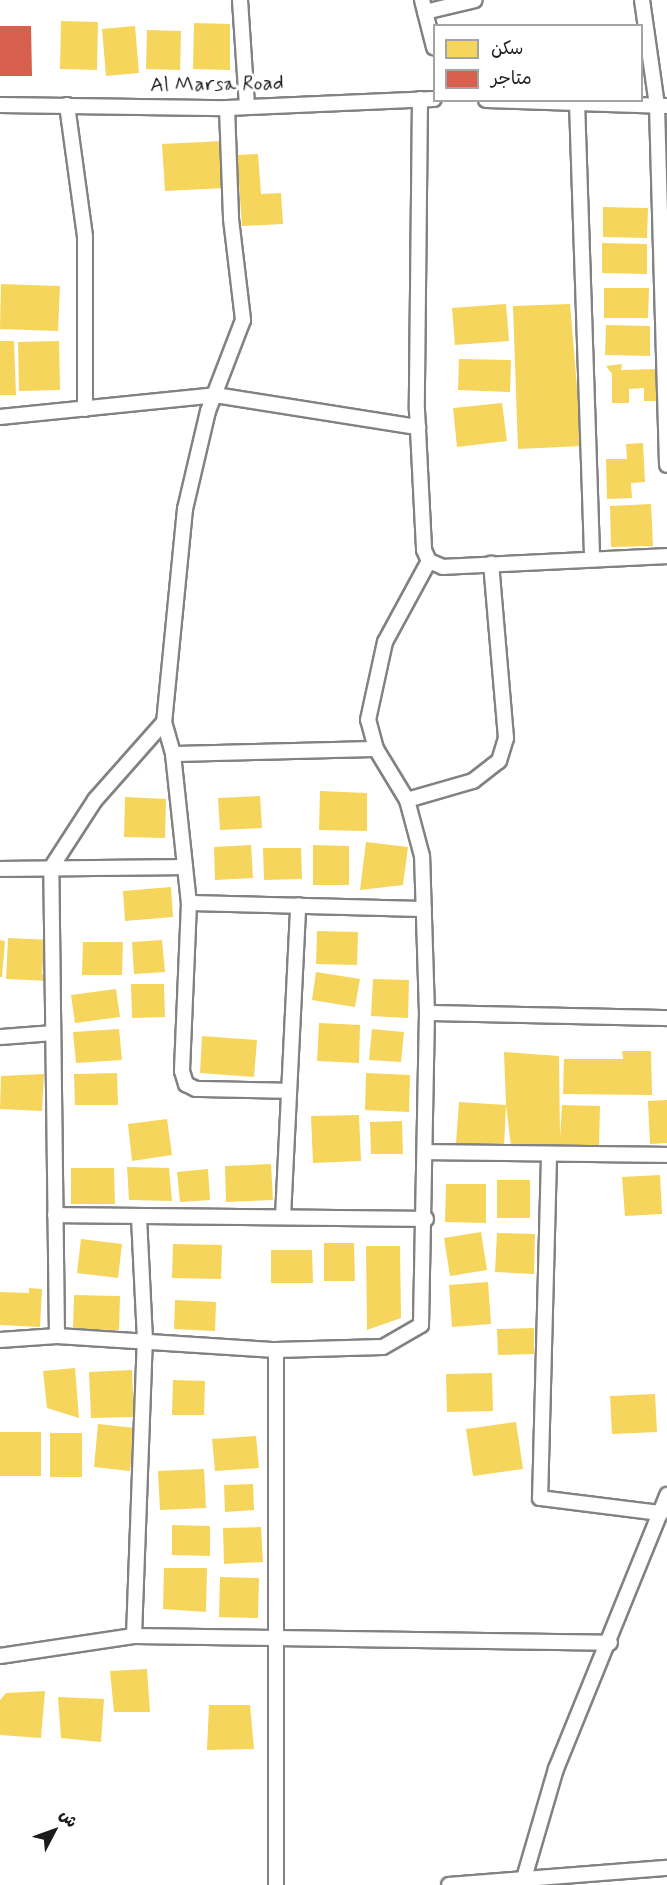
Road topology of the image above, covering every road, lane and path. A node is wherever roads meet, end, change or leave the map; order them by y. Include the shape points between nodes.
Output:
1 (240, 0) edge
2 (475, 0) edge
3 (642, 0) edge
4 (423, 6) edge
5 (433, 40) edge
6 (420, 99) junction
7 (433, 99) edge
8 (577, 102) joint
9 (0, 105) edge
10 (67, 105) junction
11 (247, 105) junction
12 (662, 106) edge
13 (227, 108) junction
14 (214, 395) junction
15 (86, 409) junction
16 (0, 417) edge
17 (418, 427) junction
18 (667, 465) edge
19 (667, 556) edge
20 (592, 558) junction
21 (429, 561) junction
22 (491, 564) junction
23 (164, 722) junction
24 (376, 749) junction
25 (173, 754) junction
26 (407, 800) junction
27 (185, 867) junction
28 (51, 868) junction
29 (0, 869) edge
30 (189, 903) junction
31 (298, 904) junction
32 (424, 909) junction
33 (427, 1012) junction
34 (667, 1018) edge
35 (53, 1033) junction
36 (0, 1037) edge
37 (289, 1091) junction
38 (427, 1152) junction
39 (667, 1155) edge
40 (549, 1157) junction
41 (56, 1215) junction
42 (139, 1216) junction
43 (283, 1217) junction
44 (426, 1219) junction
45 (57, 1336) junction
46 (0, 1340) edge
47 (144, 1340) junction
48 (276, 1350) junction
49 (667, 1495) edge
50 (660, 1513) junction
51 (276, 1635) junction
52 (134, 1636) junction
53 (610, 1643) junction
54 (0, 1656) edge
55 (667, 1868) edge
56 (522, 1882) edge
57 (276, 1885) edge
58 (449, 1885) edge

1 - 11 street
2 - 4 street
3 - 12 street
4 - 5 street
6 - 7 street, Al Marsa Road
6 - 11 street, Al Marsa Road
6 - 17 street
8 - 12 street
8 - 20 street
9 - 10 street, Al Marsa Road
10 - 13 street, Al Marsa Road
10 - 15 street via 85,236
11 - 13 street, Al Marsa Road
12 - 18 street
13 - 14 street via 231,219 243,320
14 - 15 street
14 - 17 street
14 - 23 street via 185,509
15 - 16 street
17 - 21 street via 424,550
19 - 20 street
20 - 22 street
21 - 22 street via 443,567
21 - 24 street via 400,609 374,680 369,720
22 - 26 street via 506,738 499,761 473,781
23 - 25 street
23 - 28 street via 95,800
24 - 25 street
24 - 26 street
25 - 27 street
26 - 32 street via 422,856
27 - 28 street
27 - 30 street
28 - 29 street
28 - 35 street
30 - 31 street
30 - 37 street via 182,1014 186,1084
31 - 32 street
31 - 37 street
32 - 33 street
33 - 34 street
33 - 38 street
35 - 36 street
35 - 41 street
37 - 43 street
38 - 40 street
38 - 44 street
39 - 40 street
40 - 50 street via 540,1498
41 - 42 street
41 - 45 street
42 - 43 street
42 - 47 street
43 - 44 street
44 - 48 street via 421,1325 383,1347
45 - 46 street
45 - 47 street
47 - 48 street
47 - 52 street
48 - 51 street
49 - 50 street
50 - 53 street
51 - 52 street
51 - 53 street
51 - 57 street
52 - 54 street
53 - 56 street via 556,1769
55 - 56 street
56 - 58 street

